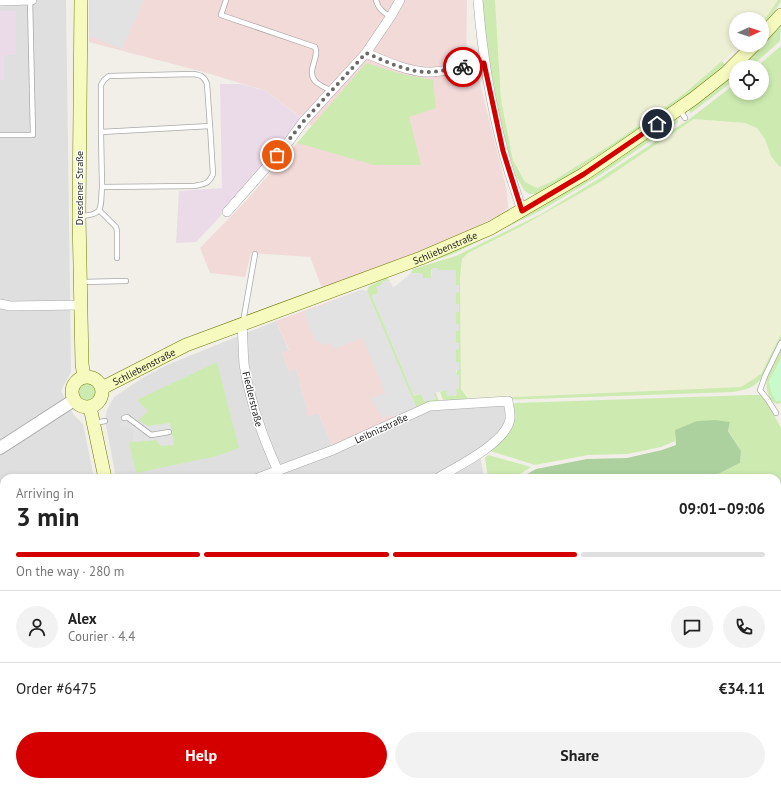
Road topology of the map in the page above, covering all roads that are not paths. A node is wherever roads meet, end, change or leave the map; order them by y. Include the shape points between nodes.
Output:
1 (31, 0) edge
2 (81, 0) edge
3 (226, 0) edge
4 (376, 0) edge
5 (400, 0) edge
6 (478, 0) edge
7 (0, 1) edge
8 (781, 15) edge
9 (391, 16) junction
10 (769, 28) edge
11 (747, 52) edge
12 (366, 53) junction
13 (484, 63) junction
14 (331, 91) junction
15 (210, 126) junction
16 (101, 132) junction
17 (0, 135) edge
18 (102, 187) junction
19 (100, 210) junction
20 (522, 211) junction
21 (227, 212) dead end
22 (79, 216) junction
23 (255, 254) dead end
24 (117, 258) dead end
25 (126, 281) dead end
26 (80, 282) junction
27 (0, 304) edge
28 (80, 305) junction
29 (242, 324) junction
30 (781, 343) edge
31 (84, 377) junction
32 (102, 388) junction
33 (74, 400) junction
34 (90, 407) junction
35 (776, 413) dead end
36 (124, 418) dead end
37 (169, 432) dead end
38 (2, 445) edge
39 (278, 471) junction
40 (105, 474) edge
41 (269, 474) edge
42 (445, 474) edge

1 - 7 street
1 - 17 lane via 33,136
2 - 22 main road, Dresdener Straße
3 - 14 lane via 221,15 314,47 317,51 312,76 317,83
4 - 9 lane via 385,14
5 - 9 street
6 - 13 street
8 - 10 main road
9 - 12 street
11 - 20 main road, Schliebenstraße via 682,114
12 - 13 street via 393,65 426,72
12 - 14 street
13 - 20 street via 503,151
14 - 21 street
15 - 16 lane
15 - 16 lane via 207,84 202,75 122,75 109,76 101,86
15 - 18 lane via 213,174 209,182 194,186
16 - 18 lane
18 - 19 lane
19 - 22 lane via 91,215
19 - 24 lane via 116,227
20 - 29 main road, Schliebenstraße via 491,228 421,258
22 - 26 main road, Dresdener Straße
23 - 29 lane
25 - 26 lane
26 - 28 main road, Dresdener Straße
27 - 28 street
28 - 31 main road, Dresdener Straße
29 - 32 main road, Schliebenstraße via 186,345
29 - 39 street, Fiedlerstraße via 248,389 266,446
30 - 35 lane via 760,390
31 - 32 main road via 93,378
31 - 33 main road via 73,386
32 - 34 main road via 98,402
33 - 34 main road via 81,406
33 - 38 street
34 - 40 main road via 100,422
36 - 37 lane via 127,417 151,435
39 - 41 street, Leibnizstraße
39 - 42 street, Leibnizstraße via 333,450 430,406 508,402 510,422 504,433 482,451

